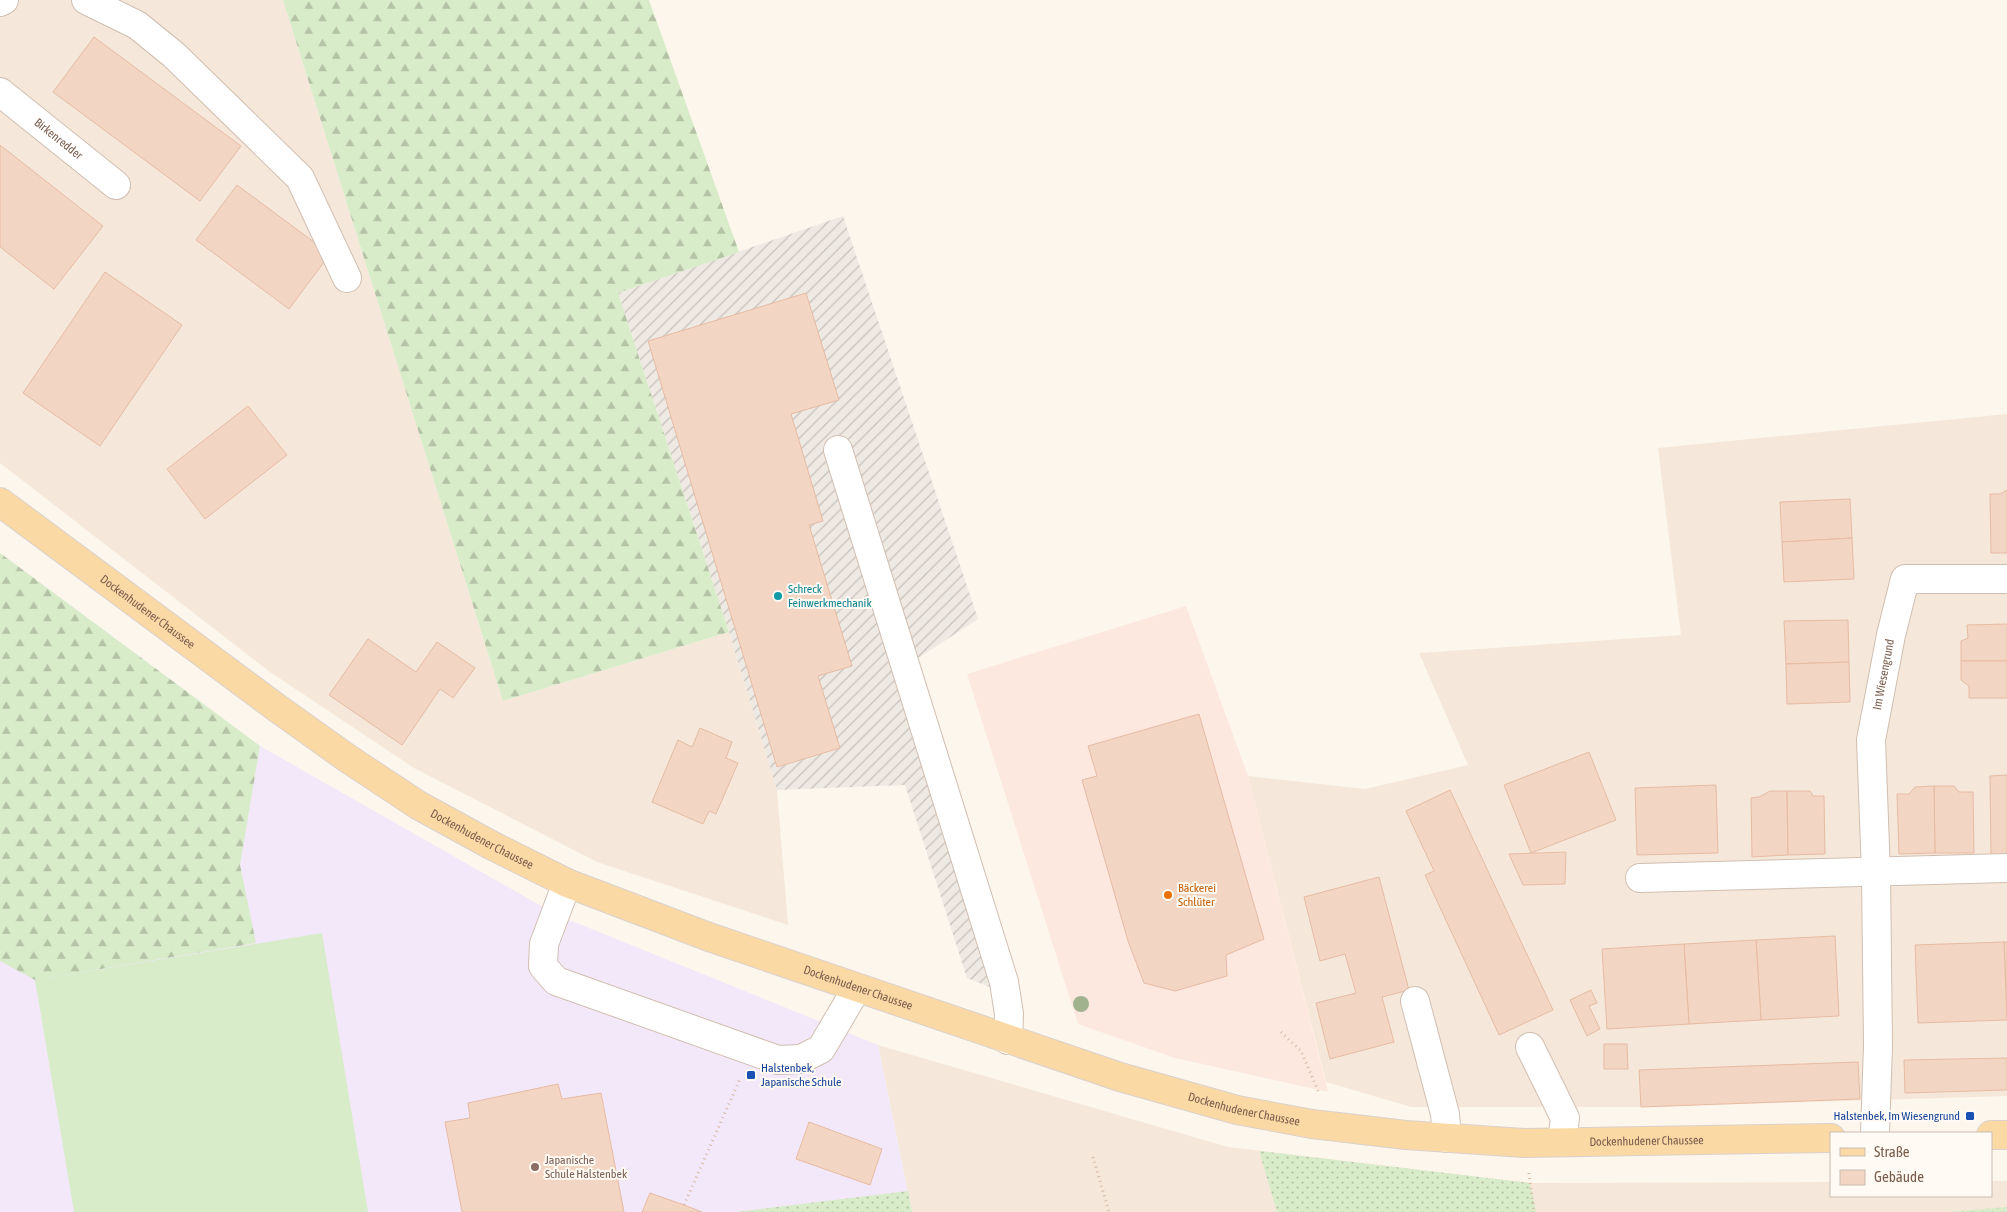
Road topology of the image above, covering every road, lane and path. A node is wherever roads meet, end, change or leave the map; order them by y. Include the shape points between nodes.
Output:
1 (4, 0) edge
2 (86, 0) edge
3 (0, 2) edge
4 (0, 92) edge
5 (116, 185) dead end
6 (347, 278) dead end
7 (838, 450) dead end
8 (0, 502) edge
9 (2007, 579) edge
10 (2007, 868) edge
11 (1876, 873) junction
12 (1640, 878) dead end
13 (567, 883) junction
14 (857, 988) junction
15 (1416, 1001) dead end
16 (1280, 1032) dead end
17 (1008, 1040) junction
18 (1530, 1047) dead end
19 (752, 1051) junction
20 (1320, 1096) dead end
21 (1875, 1132) edge
22 (1992, 1135) edge
23 (2007, 1135) edge
24 (1447, 1138) junction
25 (1830, 1138) edge
26 (1562, 1142) junction
27 (1524, 1143) junction
28 (1093, 1157) dead end
29 (684, 1206) dead end
30 (1109, 1212) edge
31 (1534, 1212) edge

1 - 3 street
2 - 6 street via 137,25 174,55 300,178
4 - 5 street, Birkenredder
7 - 17 street via 1004,982 1009,1014
8 - 13 main road, Dockenhudener Chaussee via 347,758 418,805
9 - 11 street, Im Wiesengrund via 1905,579 1871,740
10 - 11 street
11 - 12 street
11 - 21 street, Im Wiesengrund via 1878,1046
13 - 14 main road, Dockenhudener Chaussee via 700,934
13 - 19 street via 544,944 543,966 556,981
14 - 17 main road, Dockenhudener Chaussee
14 - 19 street via 821,1048 801,1060 778,1060
15 - 24 street via 1445,1114
16 - 20 path via 1301,1051
17 - 24 main road, Dockenhudener Chaussee via 1120,1077 1237,1110 1312,1124
18 - 26 street via 1564,1118
19 - 29 path
22 - 23 main road
24 - 27 main road, Dockenhudener Chaussee
25 - 26 main road, Dockenhudener Chaussee
26 - 27 main road, Dockenhudener Chaussee
27 - 31 path
28 - 30 path

